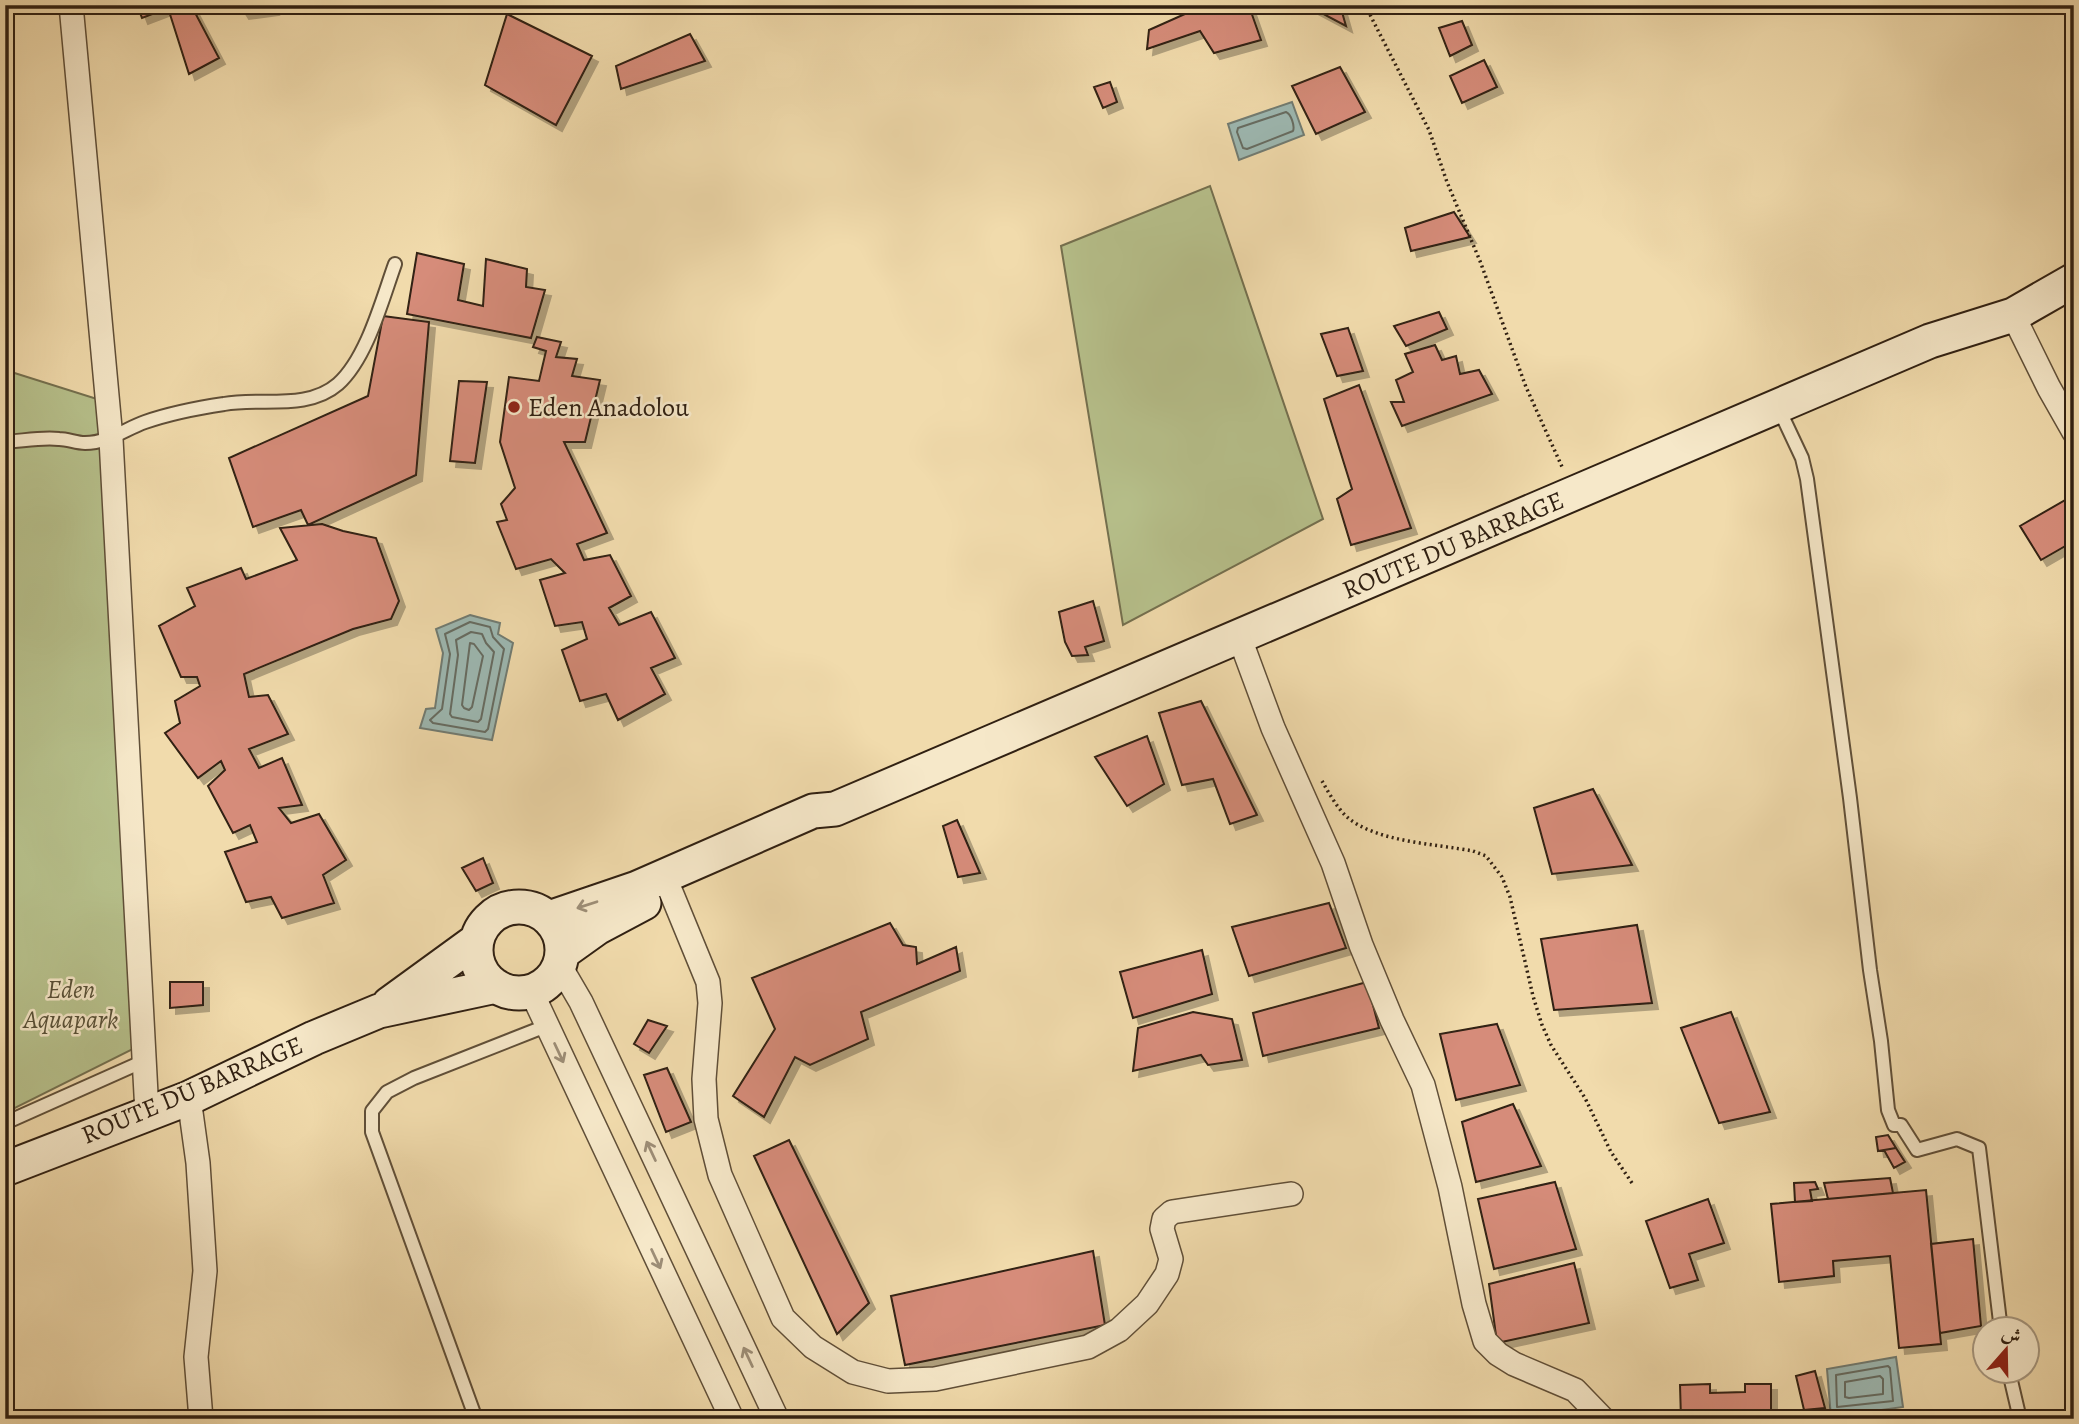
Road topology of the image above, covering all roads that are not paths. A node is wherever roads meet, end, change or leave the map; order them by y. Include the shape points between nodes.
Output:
1 (71, 5) edge
2 (395, 264) dead end
3 (2074, 280) edge
4 (2013, 315) junction
5 (1778, 407) junction
6 (2074, 432) edge
7 (111, 439) junction
8 (5, 442) edge
9 (1239, 636) junction
10 (832, 810) junction
11 (671, 892) junction
12 (549, 918) junction
13 (477, 940) junction
14 (561, 959) junction
15 (496, 986) junction
16 (531, 991) junction
17 (379, 1011) junction
18 (546, 1026) junction
19 (144, 1061) junction
20 (189, 1098) junction
21 (147, 1114) junction
22 (5, 1123) edge
23 (5, 1170) edge
24 (1291, 1194) dead end
25 (1999, 1316) edge
26 (2013, 1386) edge
27 (201, 1419) edge
28 (476, 1419) edge
29 (732, 1419) edge
30 (777, 1419) edge
31 (1603, 1419) edge
32 (2020, 1419) edge

1 - 7 street
2 - 7 lane via 360,352 336,386 296,400 227,403 177,412
3 - 4 main road, ROUTE DU BARRAGE
4 - 5 main road, ROUTE DU BARRAGE via 1930,341
4 - 6 street
5 - 9 main road, ROUTE DU BARRAGE
5 - 25 lane via 1807,478 1888,1110 1894,1125 1901,1125 1917,1150 1957,1139 1979,1148
7 - 8 lane
7 - 19 street
9 - 10 main road, ROUTE DU BARRAGE
9 - 31 street via 1273,729 1333,863 1361,945 1423,1085 1485,1340 1506,1359 1575,1390
10 - 11 main road, ROUTE DU BARRAGE via 827,821 806,834
10 -> 12 main road, ROUTE DU BARRAGE via 813,811 649,883
11 - 14 main road, ROUTE DU BARRAGE via 615,918
11 - 24 street via 708,982 705,1119 720,1175 783,1318 813,1347 853,1373 888,1381 935,1379 1088,1347 1119,1330 1147,1304 1167,1274 1171,1259 1162,1229 1172,1212
12 - 13 main road, ROUTE DU BARRAGE via 536,909 504,909 491,917
12 - 14 main road via 560,933
13 - 15 main road via 479,966
13 - 17 main road, ROUTE DU BARRAGE
14 - 16 main road, ROUTE DU BARRAGE via 552,979
30 -> 14 street
15 - 16 main road, ROUTE DU BARRAGE via 518,993
15 - 17 main road, ROUTE DU BARRAGE
16 - 18 street
17 - 20 main road, ROUTE DU BARRAGE
18 - 28 lane via 414,1078 387,1092 372,1111 372,1132
18 -> 29 street
19 - 21 street
19 - 22 lane
20 - 21 main road, ROUTE DU BARRAGE
20 - 27 street via 205,1271 196,1357
21 - 23 main road, ROUTE DU BARRAGE
26 - 32 lane

